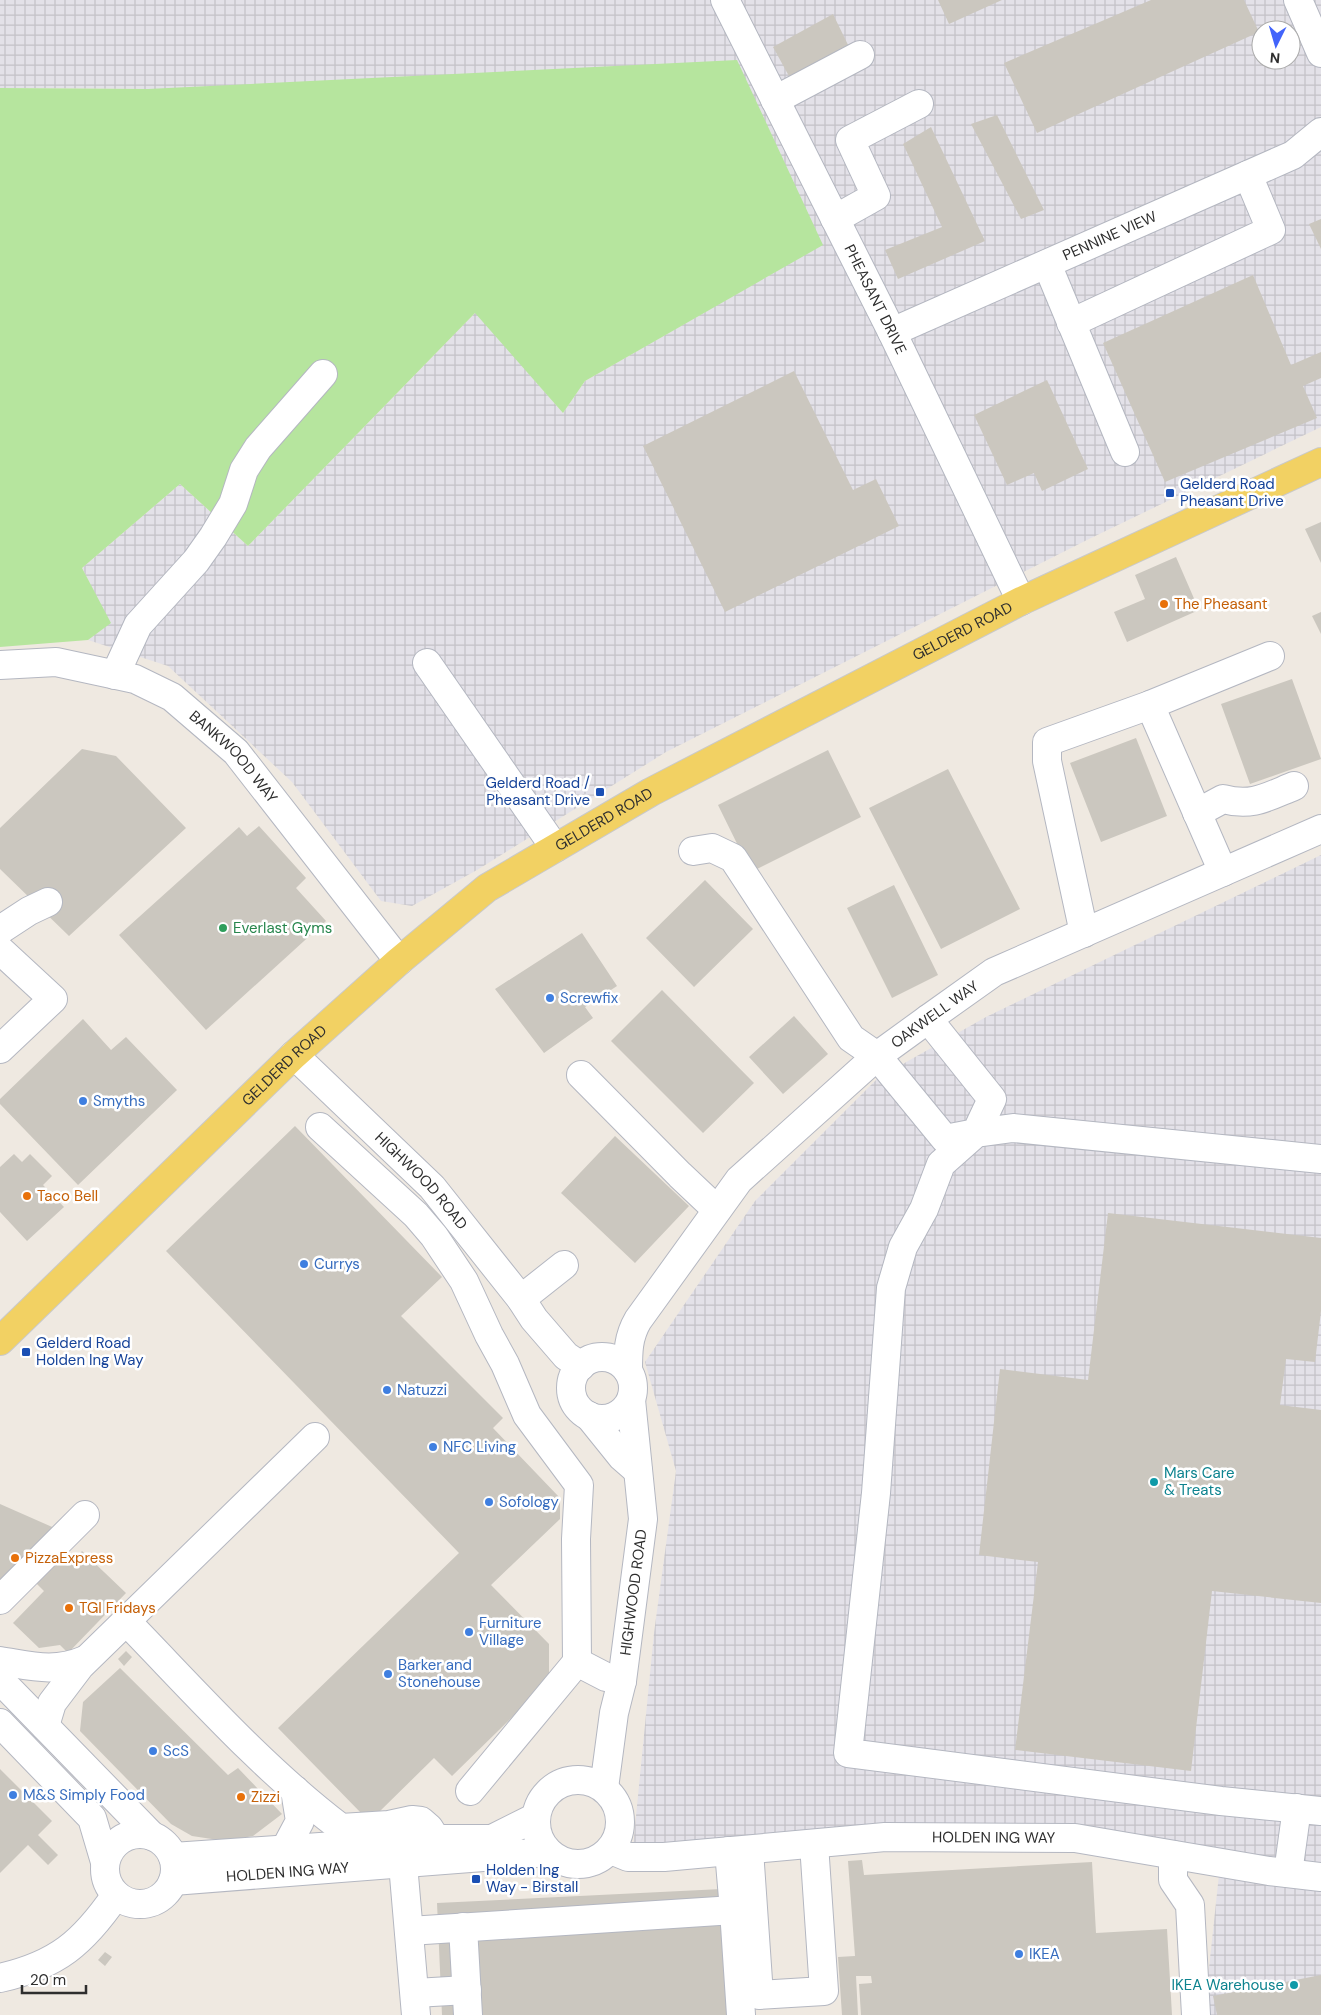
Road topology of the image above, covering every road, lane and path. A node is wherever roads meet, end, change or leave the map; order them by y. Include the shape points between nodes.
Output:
1 (725, 0) edge
2 (1298, 0) edge
3 (1321, 53) edge
4 (860, 55) dead end
5 (775, 100) junction
6 (919, 104) dead end
7 (1321, 132) edge
8 (1248, 175) junction
9 (835, 219) junction
10 (1047, 264) junction
11 (1072, 323) junction
12 (892, 332) junction
13 (323, 374) dead end
14 (1126, 452) dead end
15 (1321, 462) edge
16 (1021, 601) junction
17 (1270, 656) dead end
18 (427, 663) dead end
19 (0, 665) edge
20 (115, 674) junction
21 (1150, 705) junction
22 (1294, 786) dead end
23 (1197, 812) junction
24 (1321, 829) edge
25 (555, 848) junction
26 (693, 851) dead end
27 (1223, 872) junction
28 (48, 902) dead end
29 (0, 930) edge
30 (1084, 933) junction
31 (399, 960) junction
32 (5, 963) edge
33 (928, 1018) junction
34 (0, 1049) edge
35 (294, 1056) junction
36 (876, 1056) junction
37 (581, 1074) dead end
38 (320, 1127) dead end
39 (976, 1133) junction
40 (1321, 1159) edge
41 (718, 1210) junction
42 (564, 1265) dead end
43 (528, 1309) junction
44 (638, 1320) junction
45 (0, 1341) edge
46 (589, 1362) junction
47 (628, 1371) junction
48 (572, 1394) junction
49 (631, 1400) junction
50 (589, 1416) junction
51 (315, 1437) dead end
52 (638, 1471) junction
53 (85, 1515) dead end
54 (0, 1600) edge
55 (126, 1621) junction
56 (0, 1661) edge
57 (577, 1662) junction
58 (82, 1663) junction
59 (0, 1680) edge
60 (622, 1681) junction
61 (614, 1713) junction
62 (0, 1723) edge
63 (45, 1726) junction
64 (576, 1780) junction
65 (604, 1788) junction
66 (295, 1790) junction
67 (470, 1791) dead end
68 (1309, 1809) edge
69 (536, 1817) junction
70 (621, 1824) junction
71 (152, 1836) junction
72 (436, 1839) junction
73 (814, 1844) junction
74 (357, 1845) junction
75 (611, 1850) junction
76 (739, 1850) junction
77 (284, 1851) junction
78 (548, 1852) junction
79 (1173, 1855) junction
80 (664, 1857) junction
81 (105, 1862) junction
82 (403, 1864) junction
83 (174, 1869) junction
84 (1288, 1873) junction
85 (1321, 1877) edge
86 (116, 1895) junction
87 (734, 1910) junction
88 (463, 1927) junction
89 (409, 1931) junction
90 (0, 1978) edge
91 (468, 2003) edge
92 (416, 2004) edge
93 (760, 2005) edge
94 (741, 2015) edge
95 (1196, 2015) edge

1 - 5 street, PHEASANT DRIVE
2 - 3 street
4 - 5 street
5 - 9 street, PHEASANT DRIVE
6 - 9 street via 850,140 876,196
7 - 8 street, PENNINE VIEW via 1293,155
8 - 10 street, PENNINE VIEW
8 - 11 street via 1271,230
9 - 12 street, PHEASANT DRIVE
10 - 11 street
10 - 12 street, PENNINE VIEW
11 - 14 street
12 - 16 street, PHEASANT DRIVE
13 - 20 street via 258,448 244,470 233,504 213,537 196,562 138,625
15 - 16 main road, GELDERD ROAD
16 - 25 main road, GELDERD ROAD via 651,792
17 - 21 street
18 - 25 street
19 - 20 street, BANKWOOD WAY via 56,662
20 - 31 street, BANKWOOD WAY via 135,679 172,697 236,752
21 - 23 street
21 - 30 street via 1046,742 1047,761
22 - 23 street via 1254,803 1223,799
23 - 27 street
24 - 27 street, OAKWELL WAY
25 - 31 main road, GELDERD ROAD via 487,888
26 - 36 street via 712,848 733,858 852,1038
27 - 30 street, OAKWELL WAY
28 - 29 street
30 - 33 street, OAKWELL WAY via 994,972
31 - 35 main road, GELDERD ROAD
32 - 34 street via 53,1000
33 - 36 street, OAKWELL WAY
33 - 39 street via 992,1099
35 - 43 street, HIGHWOOD ROAD via 432,1186
35 - 45 main road, GELDERD ROAD
36 - 39 street via 945,1139
36 - 41 street, OAKWELL WAY via 739,1180
37 - 41 street
38 - 57 street via 416,1215 434,1236 464,1281 527,1415 579,1485
39 - 40 street via 1013,1128
39 - 68 street via 941,1164 924,1209 903,1247 891,1288 876,1492 848,1753 1211,1800
41 - 44 street, OAKWELL WAY
42 - 43 street
43 - 46 street, HIGHWOOD ROAD via 566,1356
43 - 48 street, HIGHWOOD ROAD via 546,1359
44 - 46 street, OAKWELL WAY via 618,1332
44 - 47 street, OAKWELL WAY via 631,1332
46 - 47 street via 614,1360
46 - 48 street via 572,1384
47 - 49 street via 633,1391
48 - 50 street via 581,1411
49 - 50 street via 626,1409 609,1419
49 - 52 street, HIGHWOOD ROAD
50 - 52 street via 622,1457
51 - 55 street
52 - 60 street, HIGHWOOD ROAD via 643,1519
53 - 54 street
55 - 58 street
55 - 66 street
56 - 58 street via 53,1669
57 - 60 street via 606,1678
57 - 67 street
58 - 63 street via 52,1703
59 - 63 street
60 - 61 street, HIGHWOOD ROAD
61 - 64 street, HIGHWOOD ROAD
61 - 65 street, HIGHWOOD ROAD
62 - 81 street via 92,1818
63 - 71 street
64 - 65 street via 590,1781
64 - 69 street via 561,1783 549,1792 540,1803
65 - 70 street via 616,1804
66 - 72 street via 341,1828 421,1821
66 - 77 street via 300,1820
68 - 84 street
69 - 72 street, HOLDEN ING WAY via 492,1840
69 - 78 street via 536,1830
70 - 75 street
70 - 80 street via 629,1834
71 - 81 street via 140,1834 123,1839 110,1851
71 - 83 street via 161,1840
72 - 74 street, HOLDEN ING WAY
73 - 76 street, HOLDEN ING WAY
73 - 79 street, HOLDEN ING WAY via 885,1837 1074,1838
73 - 93 street via 824,1991
74 - 77 street, HOLDEN ING WAY
74 - 82 street, HOLDEN ING WAY via 402,1858
75 - 78 street via 587,1864 573,1864
75 - 80 street, HOLDEN ING WAY via 628,1857
76 - 80 street, HOLDEN ING WAY
76 - 87 street
76 - 93 street
77 - 83 street, HOLDEN ING WAY
78 - 82 street, HOLDEN ING WAY
79 - 84 street, HOLDEN ING WAY
79 - 95 street via 1173,1880 1190,1905
81 - 86 street via 107,1880
82 - 83 street, HOLDEN ING WAY
82 - 89 street
83 - 86 street via 168,1891 149,1904 126,1902
84 - 85 street, HOLDEN ING WAY
86 - 90 street via 96,1925 65,1953 27,1972
87 - 88 street
87 - 94 street
88 - 89 street
88 - 91 street
89 - 92 street
91 - 92 street

